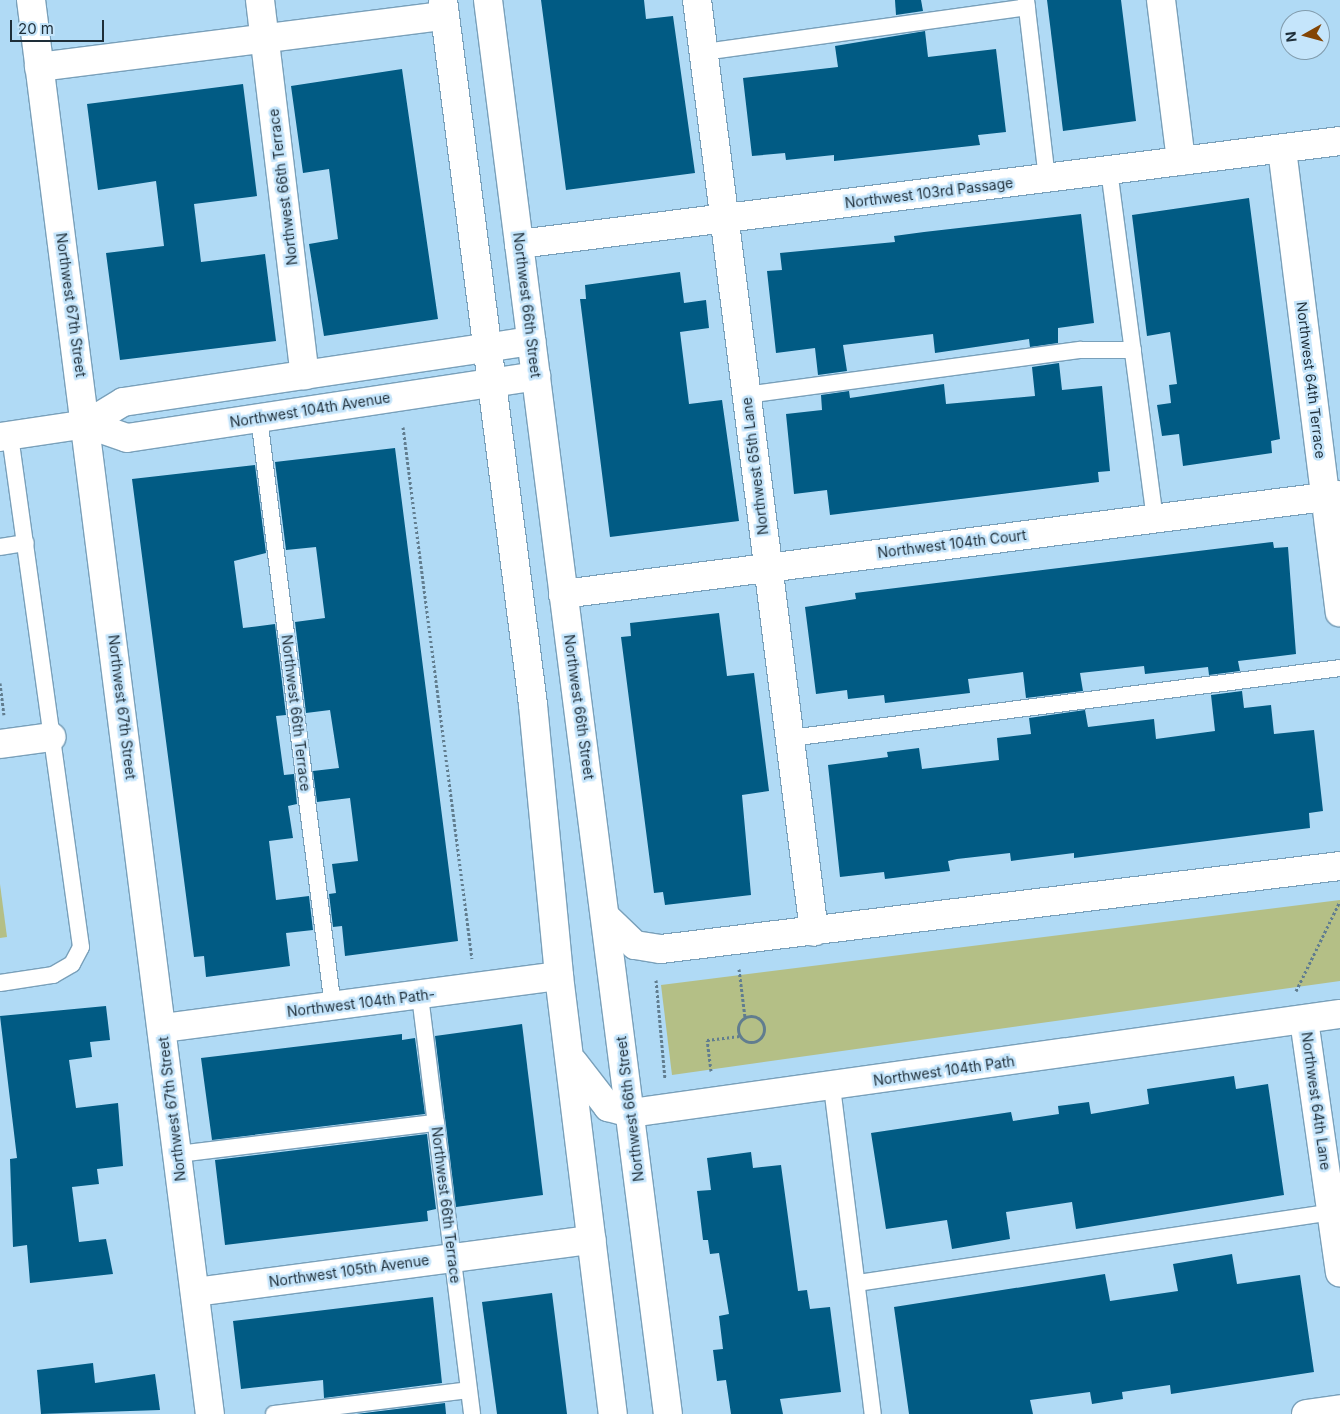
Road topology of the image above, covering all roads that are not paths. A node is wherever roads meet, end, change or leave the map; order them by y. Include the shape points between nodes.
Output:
1 (31, 0) edge
2 (260, 0) edge
3 (488, 0) edge
4 (697, 0) edge
5 (1161, 0) edge
6 (1027, 3) edge
7 (444, 8) edge
8 (265, 39) junction
9 (704, 52) junction
10 (39, 67) junction
11 (1340, 141) edge
12 (1282, 148) junction
13 (1181, 161) junction
14 (1109, 170) junction
15 (1047, 178) junction
16 (725, 218) junction
17 (519, 244) junction
18 (531, 341) junction
19 (488, 347) junction
20 (1133, 350) junction
21 (305, 374) junction
22 (536, 376) junction
23 (492, 382) junction
24 (746, 395) junction
25 (259, 418) junction
26 (87, 424) junction
27 (5, 437) edge
28 (1333, 496) edge
29 (1155, 518) junction
30 (26, 543) junction
31 (0, 546) edge
32 (768, 568) junction
33 (563, 594) junction
34 (1340, 612) edge
35 (1340, 668) edge
36 (2, 732) edge
37 (52, 738) junction
38 (790, 738) junction
39 (1340, 866) edge
40 (607, 918) junction
41 (814, 932) junction
42 (559, 976) junction
43 (0, 983) edge
44 (420, 996) junction
45 (333, 1007) junction
46 (1340, 1014) edge
47 (1304, 1020) junction
48 (162, 1028) junction
49 (572, 1060) junction
50 (832, 1087) junction
51 (631, 1113) junction
52 (436, 1123) junction
53 (178, 1154) junction
54 (1336, 1212) edge
55 (592, 1240) junction
56 (453, 1257) junction
57 (1340, 1272) edge
58 (858, 1283) junction
59 (195, 1292) junction
60 (469, 1390) junction
61 (1340, 1409) edge
62 (210, 1414) edge
63 (274, 1414) edge
64 (472, 1414) edge
65 (613, 1414) edge
66 (668, 1414) edge
67 (873, 1414) edge
68 (1306, 1414) edge

1 - 10 street, Northwest 67th Street
2 - 8 street, Northwest 66th Terrace
3 - 17 street, Northwest 66th Street
4 - 9 street, Northwest 65th Lane
5 - 13 street
6 - 9 lane
6 - 15 lane
7 - 8 street
7 - 19 street
8 - 10 street
8 - 21 street, Northwest 66th Terrace
9 - 16 street, Northwest 65th Lane
10 - 26 street, Northwest 67th Street
11 - 12 street, Northwest 103rd Passage
12 - 13 street, Northwest 103rd Passage
12 - 28 street, Northwest 64th Terrace
13 - 14 street, Northwest 103rd Passage
14 - 15 street, Northwest 103rd Passage
14 - 20 lane
15 - 16 street, Northwest 103rd Passage
16 - 17 street, Northwest 103rd Passage
16 - 24 street, Northwest 65th Lane
17 - 18 street, Northwest 66th Street
18 - 19 street, Northwest 104th Avenue
18 - 22 street, Northwest 66th Street
19 - 21 street, Northwest 104th Avenue
19 - 23 street
20 - 24 lane via 1082,350
20 - 29 lane
21 - 26 street, Northwest 104th Avenue via 123,402
22 - 23 street, Northwest 104th Avenue
22 - 33 street, Northwest 66th Street
23 - 25 street, Northwest 104th Avenue
23 - 42 street via 533,705
24 - 32 street, Northwest 65th Lane
25 - 26 street, Northwest 104th Avenue via 126,438
25 - 45 lane, Northwest 66th Terrace
26 - 27 street, Northwest 104th Avenue
26 - 48 street, Northwest 67th Street
27 - 30 lane
28 - 29 street, Northwest 104th Court
28 - 34 street, Northwest 64th Terrace
29 - 32 street, Northwest 104th Court
30 - 31 lane
30 - 37 lane
32 - 33 street, Northwest 104th Court
32 - 38 street, Northwest 65th Lane
33 - 40 street, Northwest 66th Street
35 - 38 lane
36 - 37 street
37 - 43 lane via 81,946 72,964 53,975
38 - 41 street, Northwest 65th Lane
39 - 41 street
40 - 41 street via 635,944 661,949
40 - 51 street, Northwest 66th Street
42 - 44 street, Northwest 104th Path-
42 - 49 street
44 - 45 street, Northwest 104th Path-
44 - 52 lane, Northwest 66th Terrace
45 - 48 street, Northwest 104th Path-
46 - 47 street, Northwest 104th Path
47 - 50 street, Northwest 104th Path
47 - 54 street, Northwest 64th Lane
48 - 53 street, Northwest 67th Street
49 - 51 street, Northwest 104th Path via 608,1107
49 - 55 street
50 - 51 street, Northwest 104th Path
50 - 58 lane
51 - 66 street, Northwest 66th Street
52 - 53 lane
52 - 56 lane, Northwest 66th Terrace
53 - 59 street, Northwest 67th Street
54 - 57 street, Northwest 64th Lane
54 - 58 lane
55 - 56 street, Northwest 105th Avenue
55 - 65 street
56 - 59 street, Northwest 105th Avenue
56 - 60 lane, Northwest 66th Terrace
58 - 67 lane
59 - 62 street, Northwest 67th Street
60 - 63 lane
60 - 64 lane, Northwest 66th Terrace
61 - 68 street

